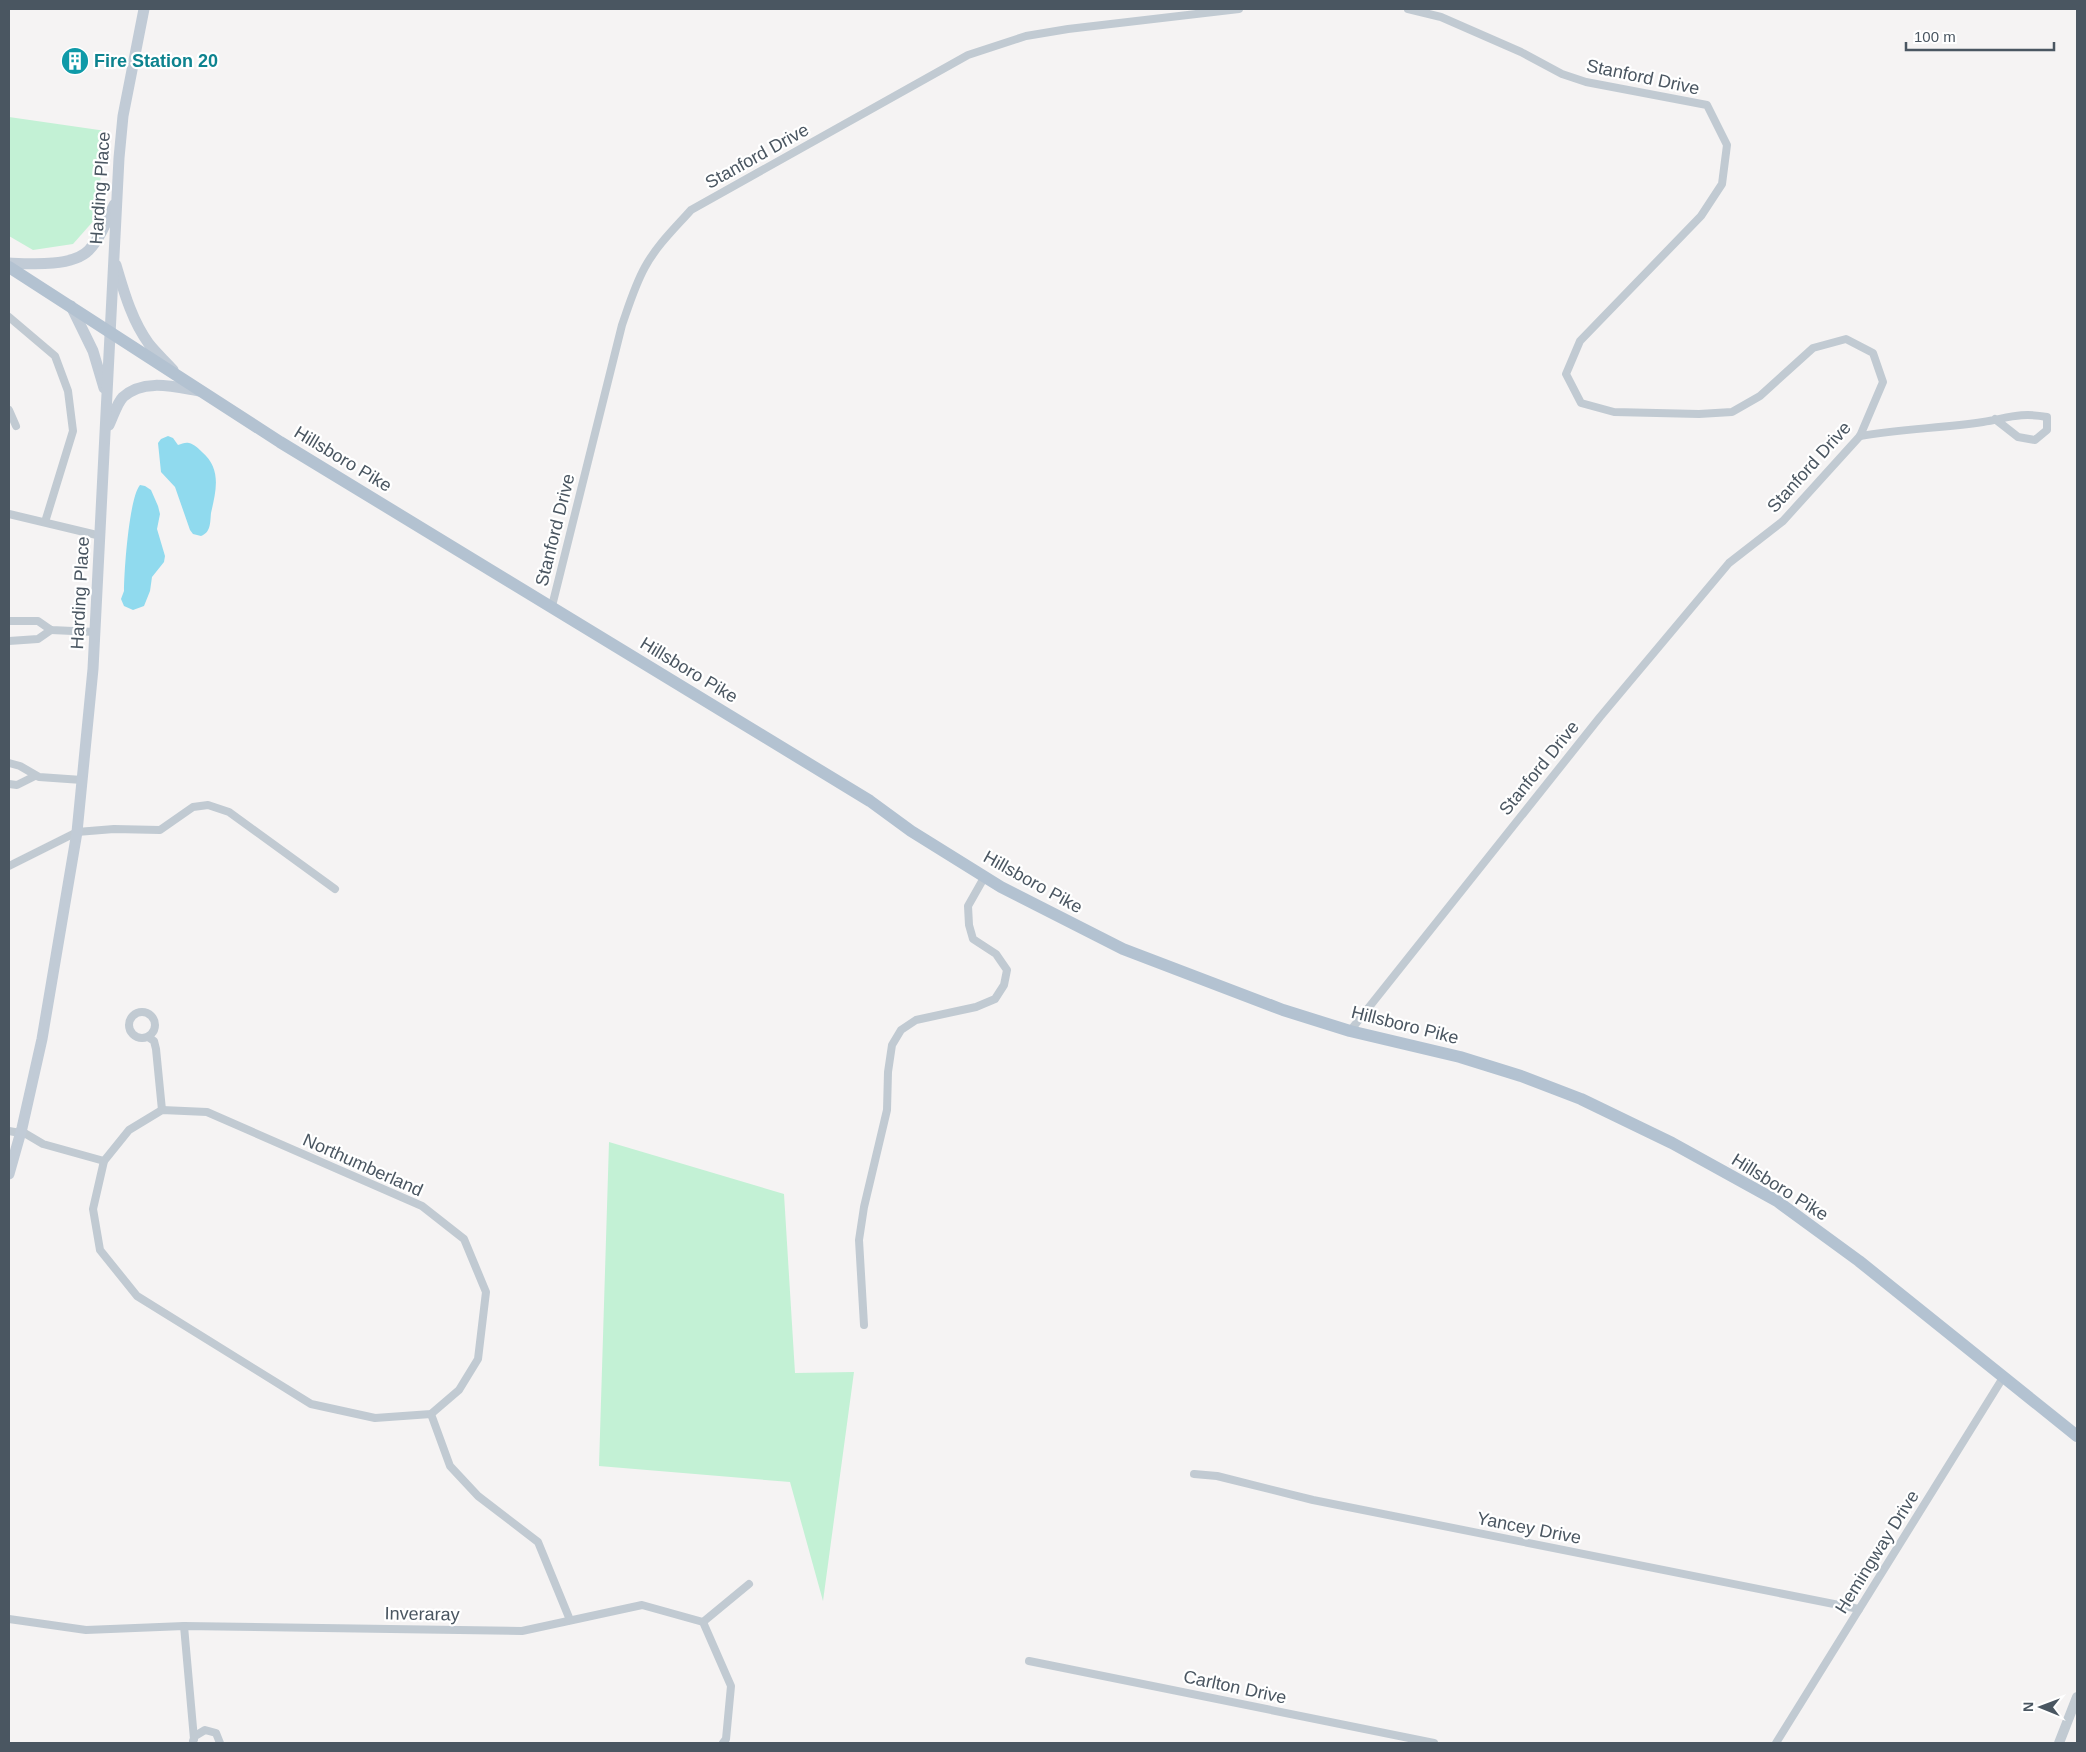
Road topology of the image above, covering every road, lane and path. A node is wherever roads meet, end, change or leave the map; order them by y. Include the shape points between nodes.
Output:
1 (144, 9) edge
2 (1239, 9) edge
3 (1408, 9) edge
4 (117, 196) junction
5 (113, 254) junction
6 (9, 265) edge
7 (72, 306) junction
8 (9, 317) edge
9 (110, 330) junction
10 (177, 375) junction
11 (202, 391) junction
12 (107, 398) junction
13 (9, 410) edge
14 (1994, 419) junction
15 (16, 426) dead end
16 (106, 434) junction
17 (1860, 436) junction
18 (9, 514) edge
19 (45, 522) junction
20 (101, 536) junction
21 (552, 606) junction
22 (9, 621) edge
23 (51, 630) junction
24 (96, 632) junction
25 (9, 640) edge
26 (9, 763) edge
27 (35, 776) junction
28 (82, 780) junction
29 (9, 784) edge
30 (77, 832) junction
31 (9, 866) edge
32 (985, 876) junction
33 (335, 889) dead end
34 (1350, 1031) junction
35 (148, 1037) dead end
36 (162, 1110) junction
37 (17, 1132) edge
38 (104, 1161) junction
39 (9, 1174) edge
40 (864, 1325) dead end
41 (2004, 1376) junction
42 (431, 1414) junction
43 (2076, 1431) edge
44 (1194, 1474) dead end
45 (749, 1584) dead end
46 (1859, 1609) junction
47 (9, 1619) edge
48 (570, 1620) junction
49 (703, 1622) junction
50 (184, 1626) junction
51 (1029, 1661) dead end
52 (2077, 1697) edge
53 (193, 1741) edge
54 (220, 1743) edge
55 (724, 1743) edge
56 (1434, 1743) edge
57 (1776, 1743) edge
58 (2059, 1743) edge

1 - 4 main road, Harding Place via 122,124
2 - 21 street, Stanford Drive via 1043,33 968,55 692,210 659,246 632,293
3 - 17 street, Stanford Drive via 1441,17 1562,74 1586,82 1707,105 1727,145 1722,184 1700,216 1580,341 1566,374 1582,403 1614,412 1732,412 1760,396 1813,348 1846,339 1873,353 1883,382
4 - 5 main road, Harding Place
4 - 6 main road via 104,229 88,251 74,258 43,264
5 - 9 main road, Harding Place
5 - 10 main road via 131,311 149,344
6 - 7 main road, Hillsboro Pike
7 - 9 main road, Hillsboro Pike
7 - 12 main road via 93,351
8 - 19 street via 54,356 68,391 73,431
9 - 10 main road, Hillsboro Pike
9 - 12 main road, Harding Place
10 - 11 main road, Hillsboro Pike
11 - 16 main road via 143,386 122,397
11 - 21 main road, Hillsboro Pike via 280,442
12 - 16 main road, Harding Place
13 - 15 street
14 - 14 street via 2018,437 2034,440 2047,430 2047,417 2029,414
14 - 17 street
16 - 20 main road, Harding Place
17 - 34 street, Stanford Drive via 1783,521 1729,562 1600,717
18 - 19 street
19 - 20 street
20 - 24 main road, Harding Place
21 - 32 main road, Hillsboro Pike via 870,801 911,831
22 - 23 street via 38,621
23 - 24 street
23 - 25 street via 38,639
24 - 28 main road, Harding Place
26 - 27 street
27 - 28 street
27 - 29 street via 17,785
28 - 30 main road, Harding Place
30 - 31 street
30 - 33 street via 160,830 193,807 208,805 229,812
30 - 37 main road, Harding Place via 42,1039
32 - 34 main road, Hillsboro Pike via 1123,949 1282,1010
32 - 40 street via 968,906 969,925 973,939 996,954 1007,970 1004,985 995,999 989,1002 916,1020 901,1030 892,1045 887,1110 859,1240
34 - 41 main road, Hillsboro Pike via 1460,1057 1521,1076 1581,1098 1672,1143 1777,1201 1859,1260
35 - 36 street via 154,1041 156,1049
36 - 38 street via 129,1130
36 - 42 street, Northumberland via 207,1112 422,1206 464,1240 486,1292 478,1359 459,1390
37 - 38 street via 43,1144
37 - 39 main road, Harding Place
38 - 42 street via 93,1209 100,1250 136,1296 311,1404 375,1418
41 - 43 main road, Hillsboro Pike
41 - 46 street, Hemingway Drive
42 - 48 street via 450,1466 478,1496 538,1542
44 - 46 street, Yancey Drive via 1218,1476 1322,1502
45 - 49 street
46 - 57 street, Hemingway Drive
47 - 50 street, Inveraray via 86,1630
48 - 49 street, Inveraray via 642,1605
48 - 50 street, Inveraray via 522,1630
49 - 55 street via 731,1686
50 - 53 street
51 - 56 street, Carlton Drive
52 - 58 street
53 - 54 street via 200,1731 211,1730

